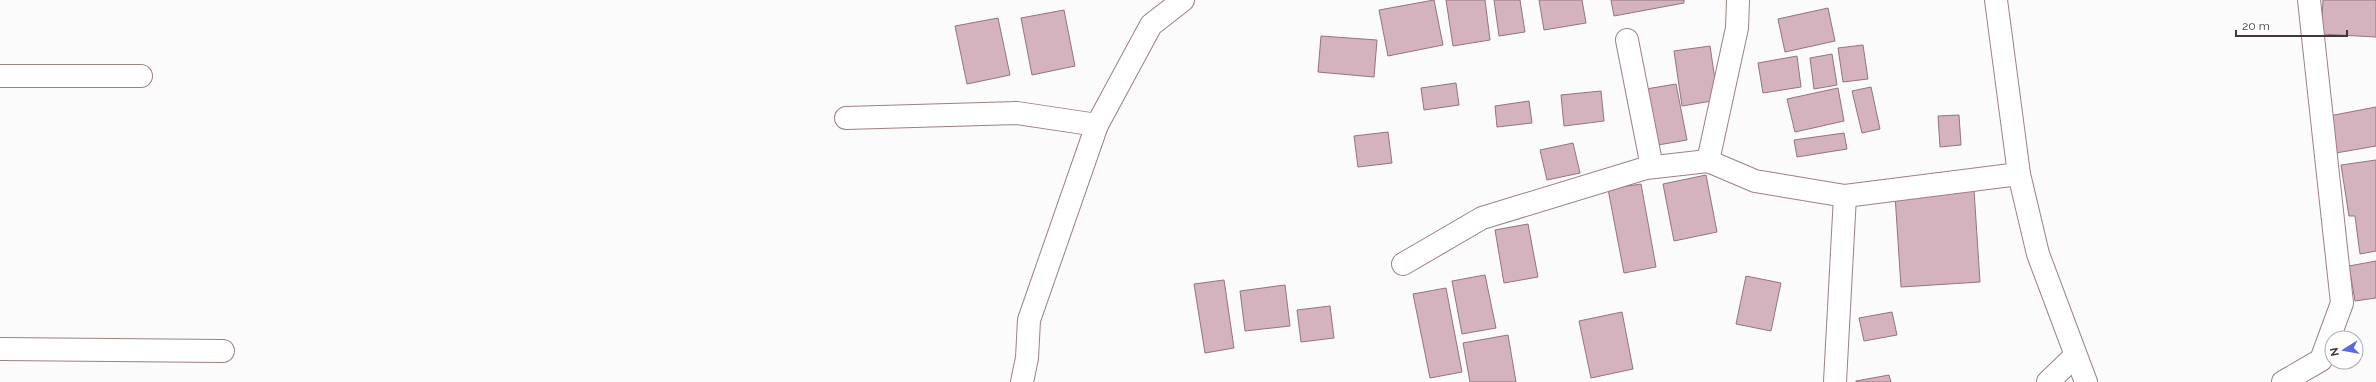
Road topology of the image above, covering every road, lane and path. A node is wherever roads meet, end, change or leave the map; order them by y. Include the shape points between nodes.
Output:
1 (1183, 0) edge
2 (1738, 0) edge
3 (1996, 0) edge
4 (2309, 0) edge
5 (1627, 40) dead end
6 (0, 76) edge
7 (141, 76) dead end
8 (846, 118) dead end
9 (1097, 125) junction
10 (1708, 161) junction
11 (1652, 168) junction
12 (2019, 174) junction
13 (1845, 196) junction
14 (1403, 264) dead end
15 (0, 349) edge
16 (223, 351) dead end
17 (2075, 356) junction
18 (1022, 382) edge
19 (1835, 382) edge
20 (2048, 382) edge
21 (2086, 382) edge
22 (2283, 382) edge

1 - 9 street via 1151,25
2 - 10 street via 1737,28
3 - 12 street
4 - 22 street via 2342,302 2321,360
5 - 11 street
6 - 7 street
8 - 9 street via 1017,113
9 - 18 street via 1029,320 1027,358
10 - 11 street
10 - 13 street via 1755,181
11 - 14 street via 1482,218
12 - 13 street
12 - 17 street via 2038,254
13 - 19 street
15 - 16 street
17 - 20 street
17 - 21 street

